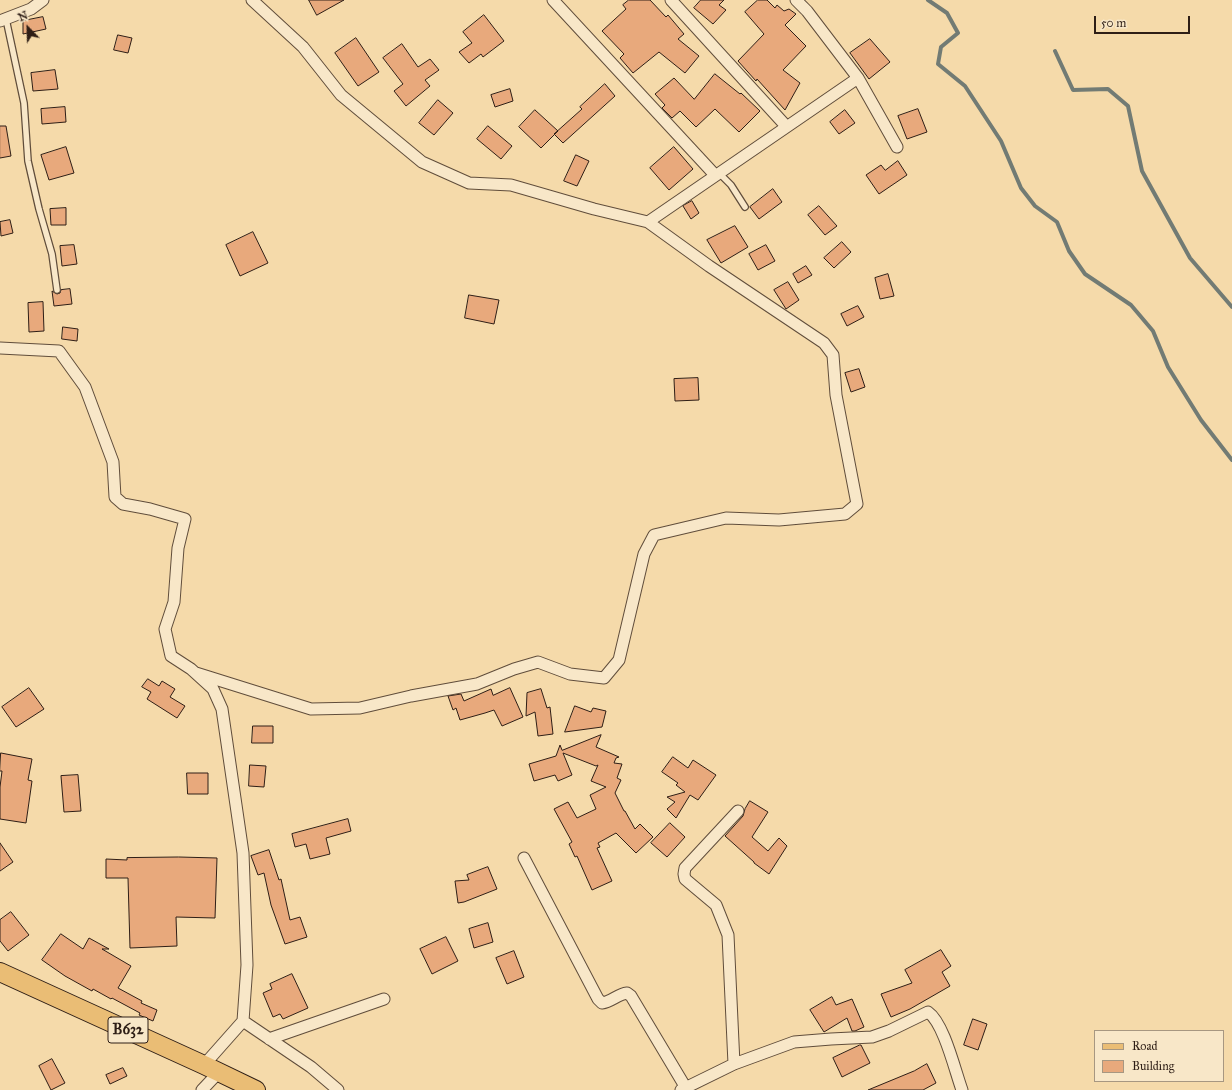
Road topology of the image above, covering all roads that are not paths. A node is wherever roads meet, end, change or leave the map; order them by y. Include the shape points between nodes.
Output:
1 (43, 0) edge
2 (252, 0) edge
3 (553, 0) edge
4 (672, 0) edge
5 (796, 0) edge
6 (3, 20) edge
7 (858, 78) junction
8 (786, 126) junction
9 (896, 147) dead end
10 (717, 174) junction
11 (745, 207) dead end
12 (648, 222) junction
13 (57, 290) dead end
14 (0, 348) edge
15 (196, 673) junction
16 (738, 811) dead end
17 (524, 858) dead end
18 (0, 972) edge
19 (384, 999) dead end
20 (243, 1021) junction
21 (269, 1039) junction
22 (734, 1064) junction
23 (212, 1068) junction
24 (684, 1089) edge
25 (202, 1090) edge
26 (256, 1090) edge
27 (338, 1090) edge
28 (962, 1090) edge

1 - 6 street via 31,9
2 - 12 street via 303,47 341,96 422,162 469,183 511,185
3 - 10 street
4 - 8 street
5 - 7 street
6 - 13 lane via 24,103 28,160 52,254
7 - 8 street
7 - 9 street
8 - 10 street
10 - 11 lane via 731,185
10 - 12 street
12 - 15 street via 824,343 833,355 836,395 857,504 845,514 779,520 726,518 654,535 644,554 619,660 604,678 570,674 538,662 478,684 360,708 311,709
14 - 15 street via 59,352 85,387 113,462 115,497 123,504 150,508 185,519 178,548 174,602 165,629 171,656
15 - 20 street via 213,689 222,709 243,853 248,964
16 - 22 street via 685,868 684,874 685,879 716,904 728,935
17 - 24 street via 598,999 602,1003 622,994 627,993 631,996
18 - 23 main road, B632
19 - 21 street
20 - 21 street
20 - 23 street
21 - 27 street via 311,1067
22 - 24 street
22 - 28 street via 794,1042 872,1038 928,1012 942,1031
23 - 25 street
23 - 26 main road, B632

